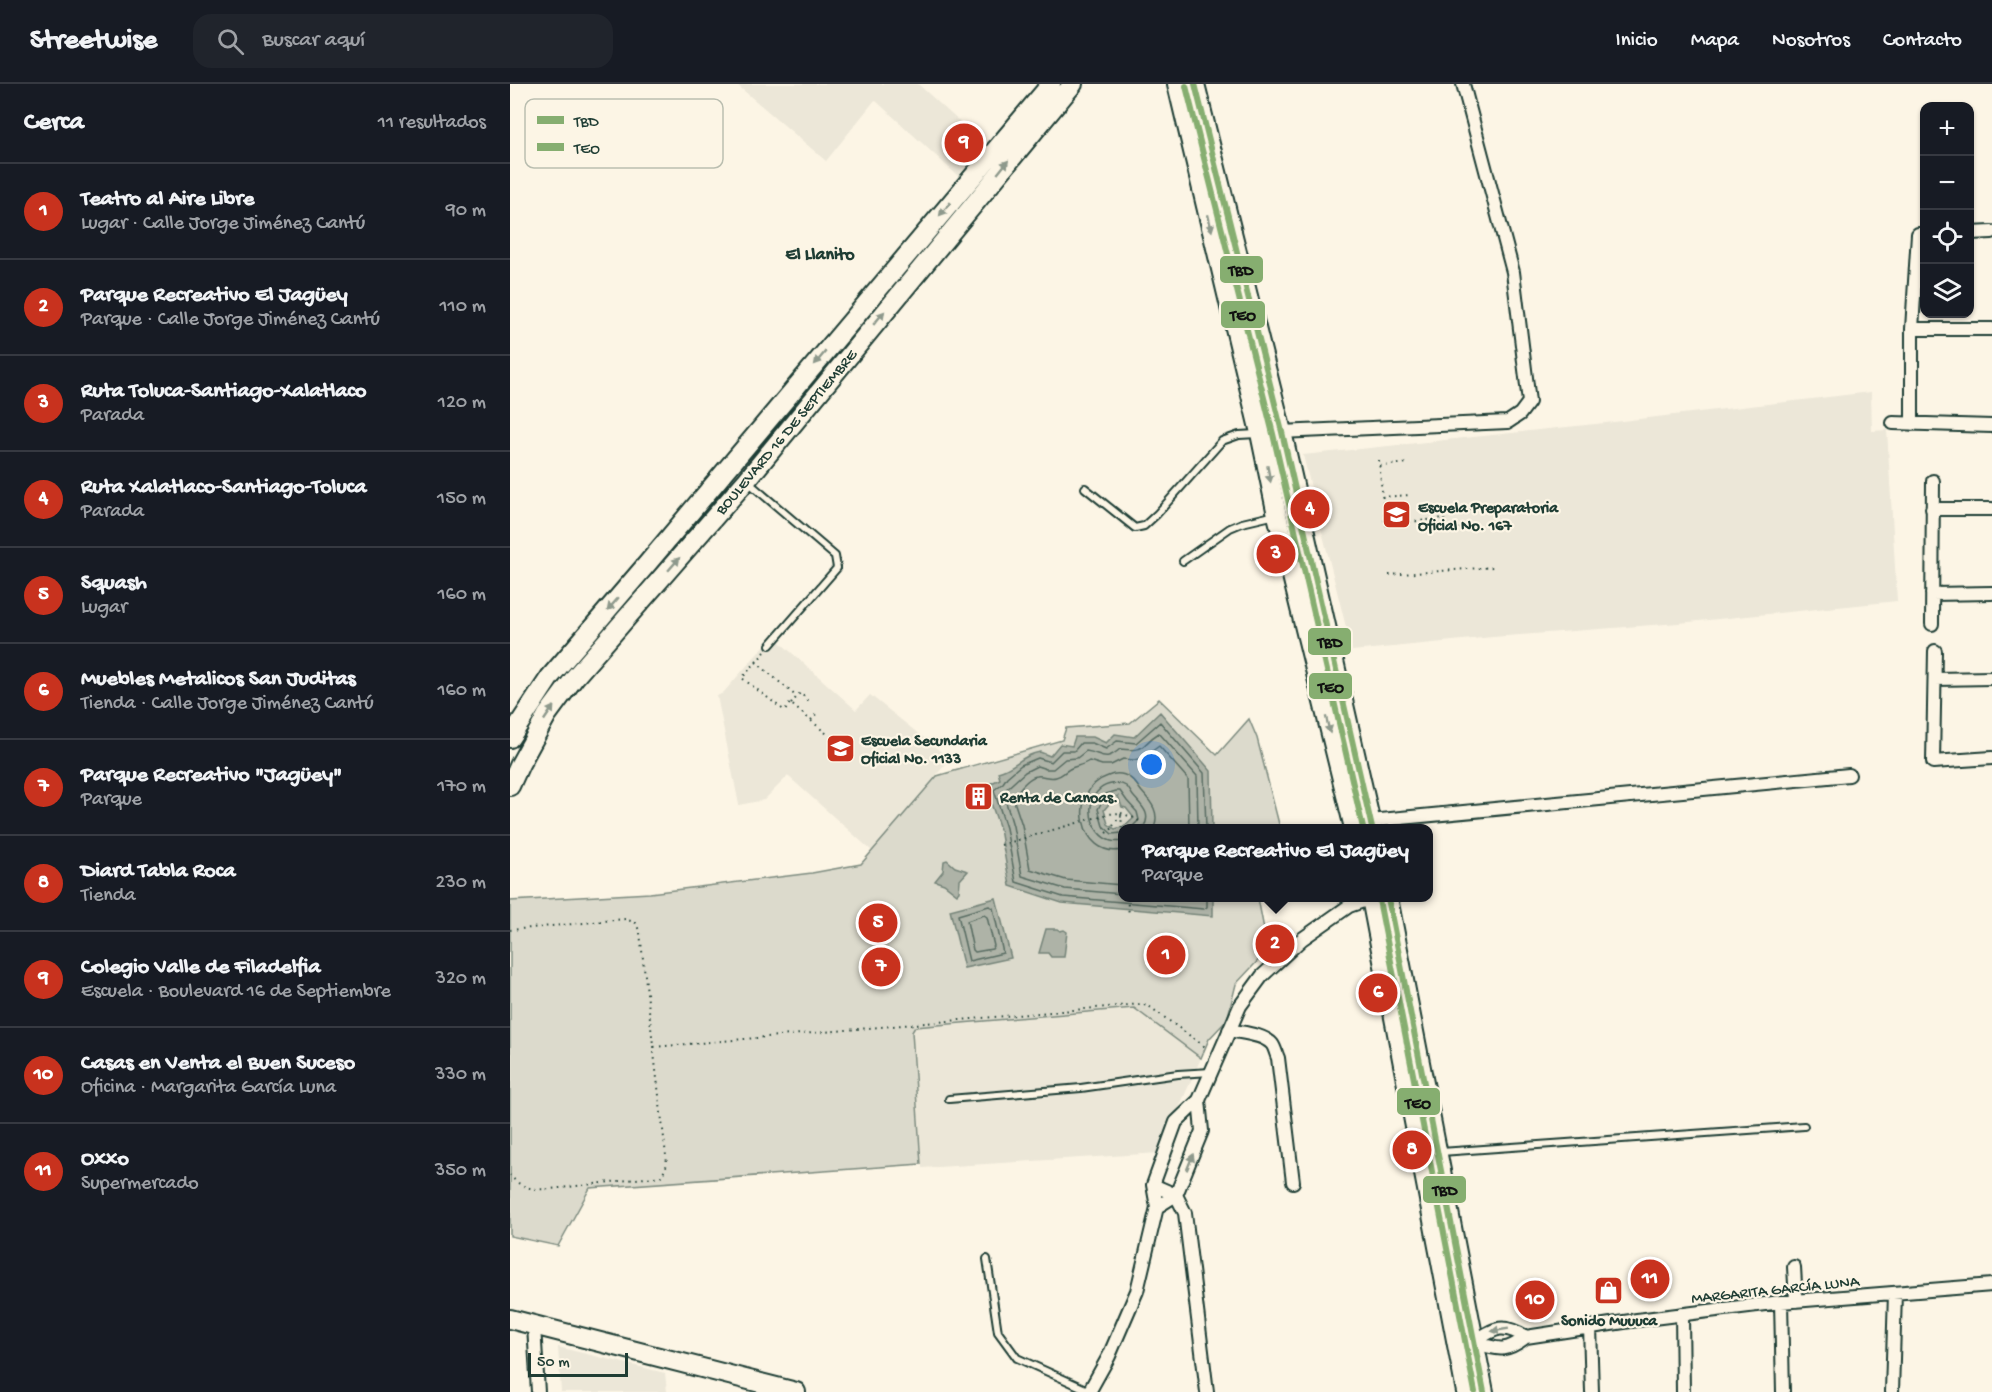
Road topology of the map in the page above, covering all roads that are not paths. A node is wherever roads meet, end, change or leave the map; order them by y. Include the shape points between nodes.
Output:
1 (1051, 84) edge
2 (1073, 84) edge
3 (1177, 84) edge
4 (1195, 84) edge
5 (1463, 84) edge
6 (1039, 110) junction
7 (1992, 232) edge
8 (1974, 233) edge
9 (1920, 234) edge
10 (1912, 329) junction
11 (1992, 329) edge
12 (843, 330) junction
13 (858, 343) junction
14 (1893, 423) dead end
15 (1912, 424) junction
16 (1992, 426) edge
17 (1282, 432) junction
18 (1260, 434) junction
19 (746, 481) junction
20 (1933, 481) dead end
21 (1085, 488) dead end
22 (1932, 509) junction
23 (1992, 509) edge
24 (1277, 515) junction
25 (1183, 561) dead end
26 (1992, 593) edge
27 (1932, 594) junction
28 (1932, 624) dead end
29 (770, 645) road end
30 (1935, 651) dead end
31 (1992, 678) edge
32 (1935, 679) junction
33 (510, 738) edge
34 (1992, 758) edge
35 (1849, 775) dead end
36 (510, 783) edge
37 (1364, 824) edge
38 (1365, 824) edge
39 (1384, 824) edge
40 (1360, 902) edge
41 (1372, 902) edge
42 (1389, 902) edge
43 (1229, 1030) junction
44 (1211, 1072) junction
45 (949, 1099) dead end
46 (1199, 1100) junction
47 (1804, 1126) dead end
48 (1437, 1152) junction
49 (1293, 1182) dead end
50 (1153, 1185) junction
51 (1176, 1195) junction
52 (1157, 1207) junction
53 (987, 1259) dead end
54 (1794, 1267) dead end
55 (1992, 1285) edge
56 (1447, 1289) junction
57 (1895, 1293) junction
58 (1796, 1301) junction
59 (1781, 1302) junction
60 (1683, 1314) junction
61 (510, 1319) edge
62 (534, 1326) junction
63 (1590, 1327) junction
64 (1526, 1337) junction
65 (1474, 1342) junction
66 (538, 1392) edge
67 (796, 1392) edge
68 (1090, 1392) edge
69 (1207, 1392) edge
70 (1466, 1392) edge
71 (1484, 1392) edge
72 (1592, 1392) edge
73 (1683, 1392) edge
74 (1783, 1392) edge
75 (1892, 1392) edge

1 - 6 main road, BOULEVARD 16 DE SEPTIEMBRE
2 - 6 main road, BOULEVARD 16 DE SEPTIEMBRE
3 -> 18 main road
4 - 17 main road
5 - 17 street via 1513,272 1529,402 1508,422
6 -> 12 main road, BOULEVARD 16 DE SEPTIEMBRE
13 -> 6 main road, BOULEVARD 16 DE SEPTIEMBRE
7 - 8 street
9 - 10 street
10 - 11 street
10 - 15 street
12 - 13 main road
12 -> 33 main road, BOULEVARD 16 DE SEPTIEMBRE via 550,677
13 - 19 main road, BOULEVARD 16 DE SEPTIEMBRE
14 - 15 street
15 - 16 street
17 - 18 street
17 - 38 main road
18 - 21 lane via 1222,441 1144,526 1135,528
18 -> 24 main road
19 - 29 lane via 835,556 837,568
36 -> 19 main road, BOULEVARD 16 DE SEPTIEMBRE via 547,715 575,677
20 - 22 street
22 - 23 street
22 - 27 street
24 - 25 lane via 1230,528
24 -> 37 main road
26 - 27 street
27 - 28 street
30 - 32 street
31 - 32 street
32 - 34 street via 1933,762
35 - 39 street
40 - 43 street via 1302,939 1262,976 1240,1006
41 - 56 main road
42 - 48 main road
43 - 44 street
43 - 49 street via 1265,1039 1278,1058
44 - 45 lane
44 - 46 street
46 - 50 street via 1176,1122
51 -> 46 street via 1202,1131
47 - 48 lane
48 - 65 main road
50 - 51 street
50 - 52 street
51 - 52 street
51 - 69 street via 1185,1214
52 - 68 street via 1137,1291
53 - 68 lane via 998,1332 1017,1358
54 - 58 street
55 - 57 street, MARGARITA GARCÍA LUNA
56 - 65 street
56 - 70 main road
57 - 58 street, MARGARITA GARCÍA LUNA
57 - 75 street
58 - 59 street, MARGARITA GARCÍA LUNA
59 - 60 street, MARGARITA GARCÍA LUNA
59 - 74 street
60 - 63 street, MARGARITA GARCÍA LUNA
60 - 73 street
61 - 62 main road
62 - 66 street
62 - 67 main road
63 - 64 street, MARGARITA GARCÍA LUNA
63 - 72 street
64 - 65 street via 1512,1348 1497,1350
64 -> 65 street via 1503,1328 1493,1329
65 - 70 street
65 - 71 main road

